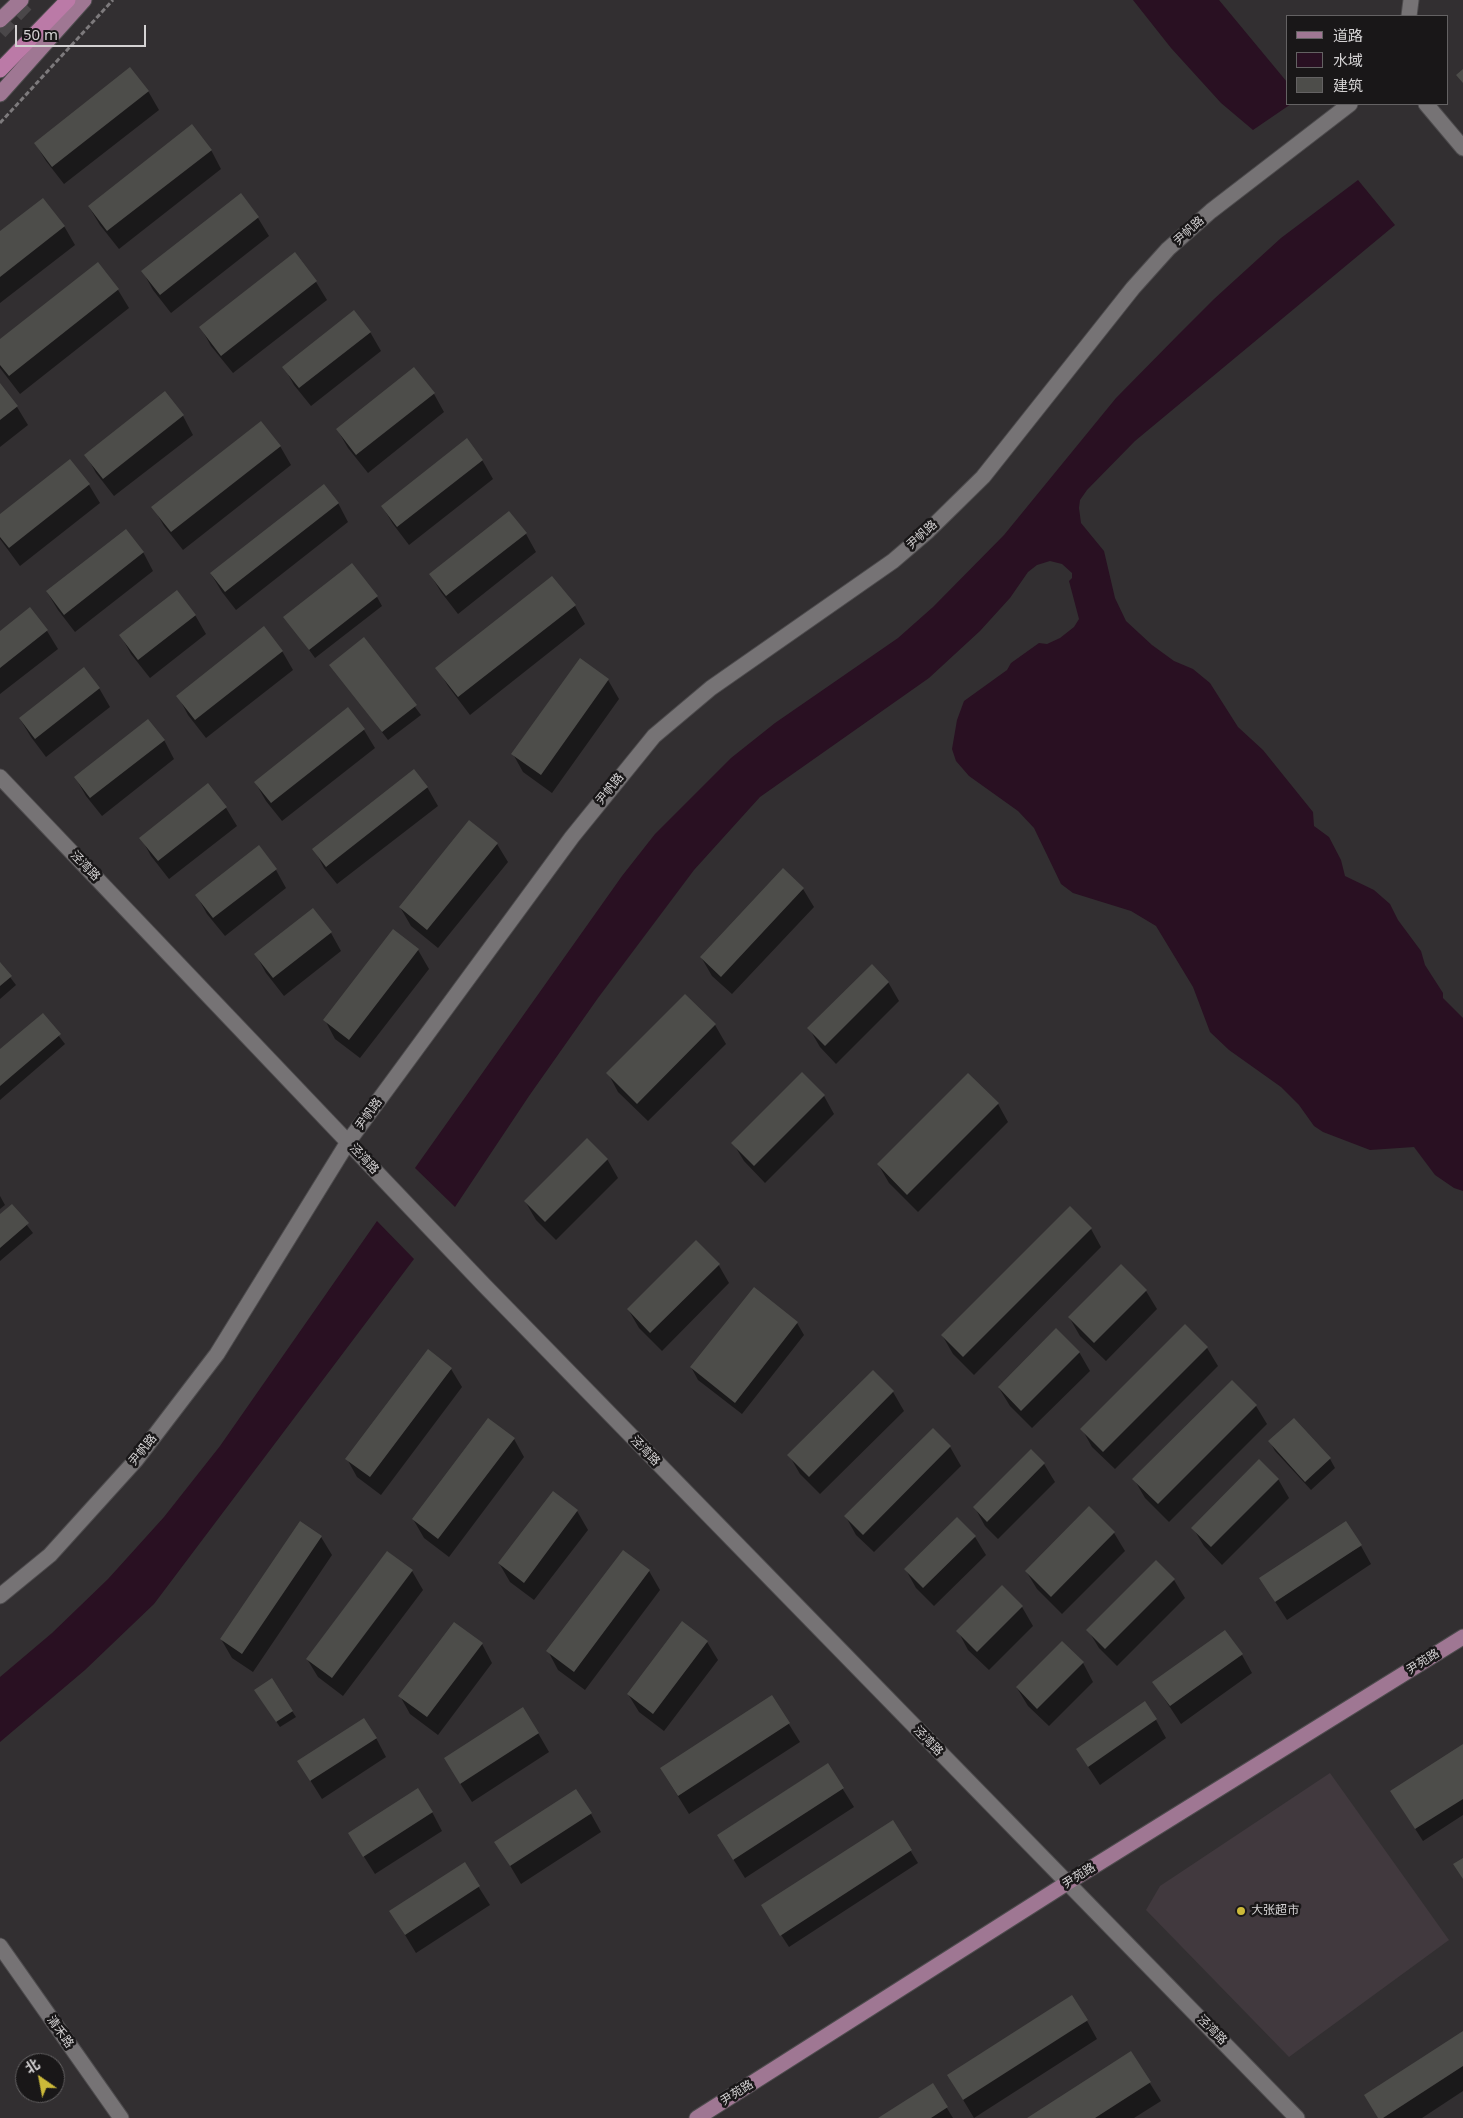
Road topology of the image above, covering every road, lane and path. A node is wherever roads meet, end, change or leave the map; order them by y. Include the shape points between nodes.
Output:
1 (21, 0) edge
2 (68, 0) edge
3 (84, 0) edge
4 (113, 0) edge
5 (1411, 0) edge
6 (1409, 15) edge
7 (0, 20) edge
8 (0, 70) edge
9 (0, 94) edge
10 (1349, 105) edge
11 (1427, 105) edge
12 (0, 123) edge
13 (1463, 148) edge
14 (0, 777) edge
15 (348, 1142) junction
16 (0, 1596) edge
17 (1463, 1637) edge
18 (1067, 1883) junction
19 (0, 1946) edge
20 (121, 2118) edge
21 (697, 2118) edge
22 (1297, 2118) edge

1 - 7 main road
2 - 8 highway
3 - 9 main road
4 - 12 path
5 - 6 street
10 - 15 street, 尹帆路 via 1211,211 1168,250 1133,288 983,477 928,531 893,561 711,688 654,736 572,837
11 - 13 street
14 - 15 street, 泾湾路
15 - 16 street, 尹帆路 via 217,1354 136,1460 50,1555
15 - 18 street, 泾湾路
17 - 18 main road, 尹苑路
18 - 21 main road, 尹苑路
18 - 22 street, 泾湾路
19 - 20 street, 清禾路

